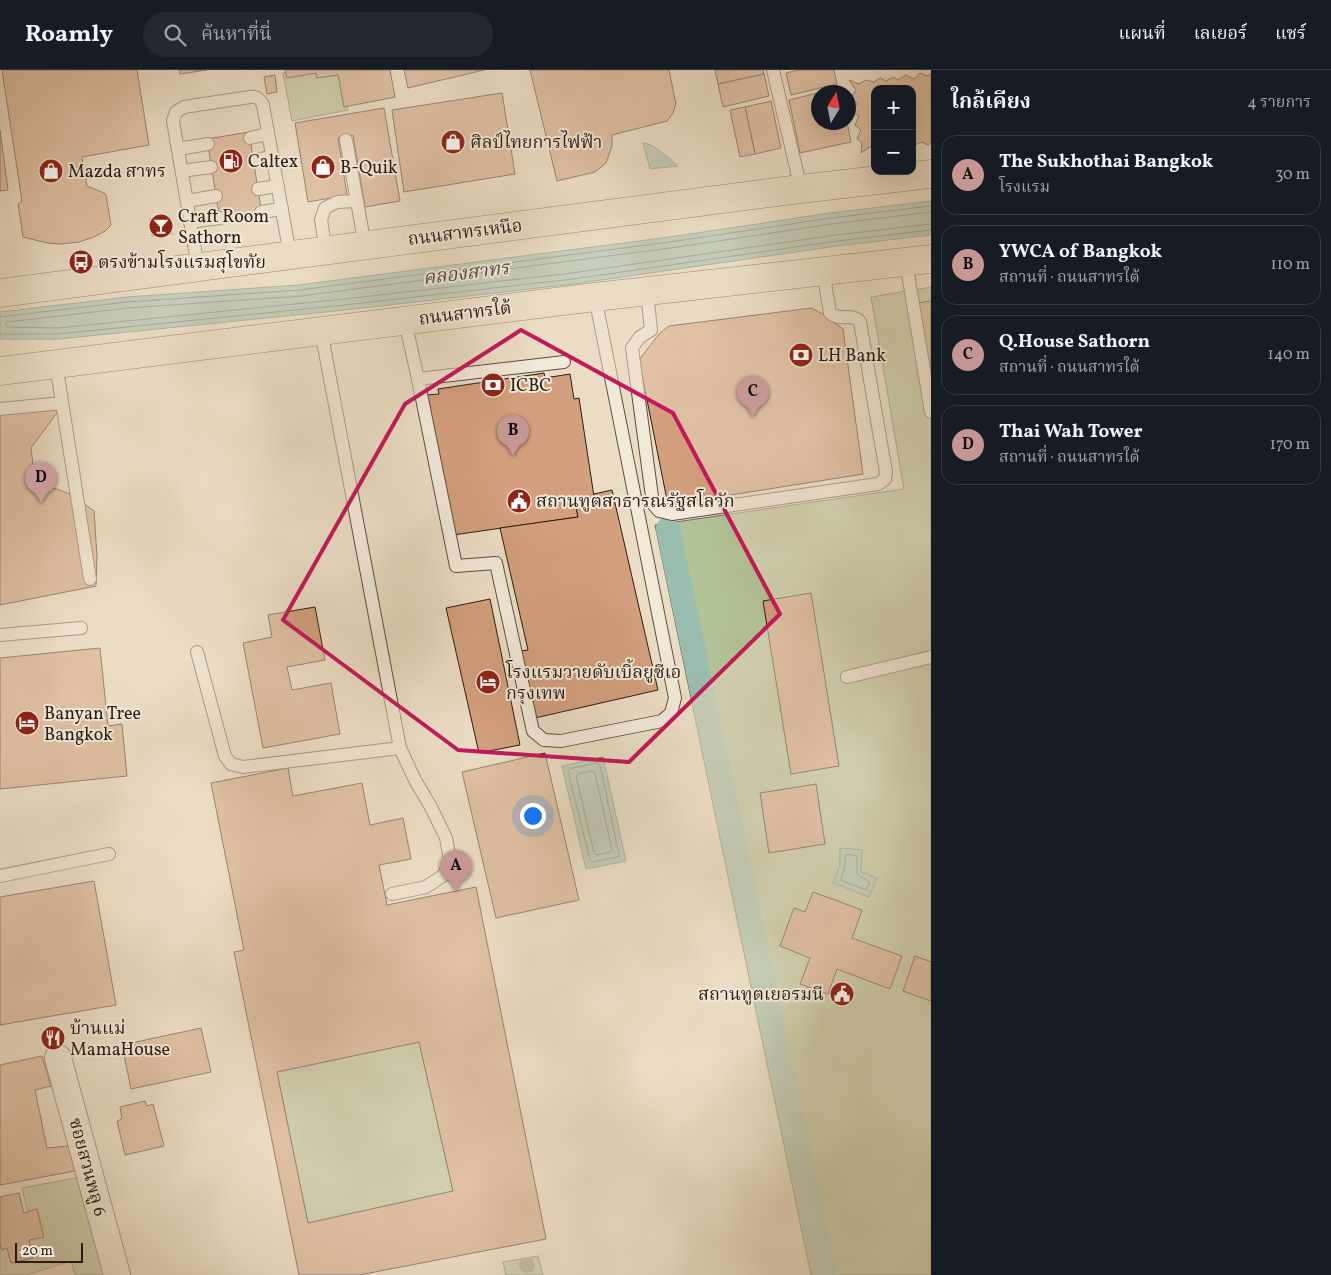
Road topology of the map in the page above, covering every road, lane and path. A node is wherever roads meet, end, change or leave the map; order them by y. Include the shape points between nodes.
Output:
1 (773, 70) edge
2 (268, 134) junction
3 (250, 138) dead end
4 (346, 140) dead end
5 (208, 144) dead end
6 (178, 149) junction
7 (273, 157) junction
8 (253, 160) dead end
9 (211, 166) dead end
10 (182, 171) junction
11 (931, 174) edge
12 (278, 186) junction
13 (258, 189) dead end
14 (801, 189) junction
15 (216, 196) dead end
16 (357, 200) junction
17 (187, 201) junction
18 (282, 209) junction
19 (261, 212) dead end
20 (220, 218) dead end
21 (190, 222) junction
22 (365, 246) junction
23 (326, 251) junction
24 (290, 255) junction
25 (919, 260) edge
26 (198, 267) junction
27 (823, 271) junction
28 (0, 292) edge
29 (647, 292) junction
30 (594, 297) junction
31 (405, 321) junction
32 (321, 331) junction
33 (564, 362) dead end
34 (56, 364) junction
35 (0, 371) edge
36 (418, 379) junction
37 (62, 403) junction
38 (0, 409) edge
39 (931, 412) edge
40 (90, 579) dead end
41 (81, 628) dead end
42 (0, 635) edge
43 (197, 652) dead end
44 (931, 657) edge
45 (847, 677) dead end
46 (400, 748) junction
47 (108, 854) dead end
48 (0, 876) edge
49 (392, 894) dead end
50 (58, 1058) dead end
51 (118, 1275) edge

1 - 14 lane
2 - 3 lane
2 - 6 lane via 263,105 254,96 184,107 176,112 173,121
2 - 7 lane
4 - 16 lane
5 - 6 lane
6 - 10 lane
7 - 8 lane
7 - 12 lane
9 - 10 lane
10 - 17 lane
11 - 14 main road, ถนนสาทรเหนือ
12 - 13 lane
12 - 18 lane
14 - 22 main road, ถนนสาทรเหนือ
15 - 17 lane
16 - 22 lane
16 - 23 lane via 337,202 325,208 321,220
17 - 21 lane
18 - 19 lane
18 - 24 lane
20 - 21 lane
21 - 26 lane
22 - 23 main road, ถนนสาทรเหนือ
23 - 24 main road, ถนนสาทรเหนือ
24 - 26 main road, ถนนสาทรเหนือ
25 - 27 main road, ถนนสาทรใต้
25 - 39 lane
26 - 28 main road, ถนนสาทรเหนือ
27 - 29 main road, ถนนสาทรใต้
27 - 29 lane via 830,313 837,318 857,318 860,322 885,479 878,484 672,514 659,511 653,504 632,348 650,330
29 - 30 main road, ถนนสาทรใต้
30 - 31 main road, ถนนสาทรใต้
30 - 36 lane via 675,698 671,713 662,721 561,742 544,740 533,731 496,563 456,566
31 - 32 main road, ถนนสาทรใต้
31 - 36 lane
32 - 34 main road, ถนนสาทรใต้
32 - 46 lane
33 - 36 lane
34 - 35 main road, ถนนสาทรใต้
34 - 37 lane
37 - 38 lane
37 - 40 lane
41 - 42 lane
43 - 46 lane via 225,756 231,764 243,767
44 - 45 lane
46 - 49 lane via 446,838 450,860 444,876 426,887
47 - 48 lane
50 - 51 street, ซอยสวนพลู 6

